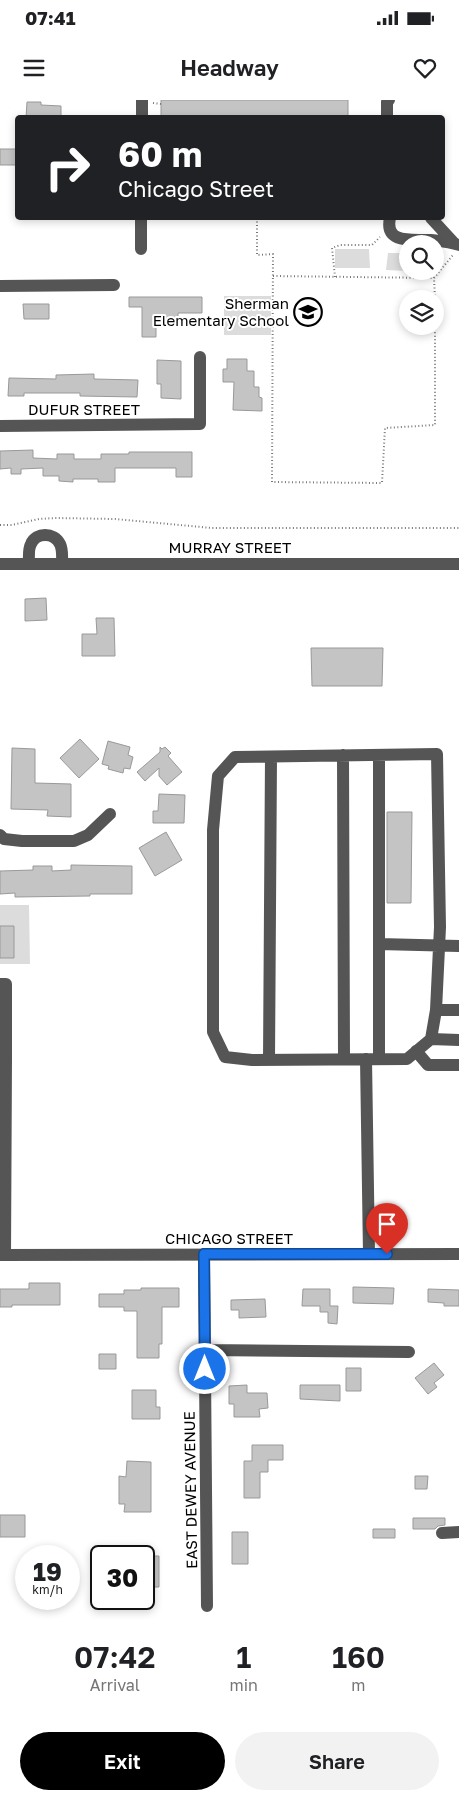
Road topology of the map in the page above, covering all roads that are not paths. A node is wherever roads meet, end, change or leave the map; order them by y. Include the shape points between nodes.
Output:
1 (142, 100) edge
2 (389, 100) edge
3 (142, 115) edge
4 (387, 115) edge
5 (141, 220) edge
6 (390, 220) edge
7 (433, 220) edge
8 (455, 248) edge
9 (141, 249) dead end
10 (114, 285) dead end
11 (0, 286) edge
12 (200, 357) dead end
13 (0, 426) edge
14 (0, 564) edge
15 (30, 564) junction
16 (62, 564) junction
17 (459, 564) edge
18 (344, 755) junction
19 (380, 755) junction
20 (271, 757) junction
21 (110, 814) dead end
22 (0, 835) edge
23 (379, 944) junction
24 (439, 946) junction
25 (459, 946) edge
26 (0, 984) edge
27 (436, 1010) junction
28 (459, 1010) edge
29 (3, 1018) edge
30 (431, 1040) junction
31 (459, 1040) edge
32 (416, 1051) junction
33 (3, 1059) edge
34 (344, 1059) junction
35 (366, 1059) junction
36 (379, 1059) junction
37 (269, 1060) junction
38 (459, 1065) edge
39 (3, 1220) edge
40 (204, 1254) junction
41 (369, 1254) junction
42 (459, 1254) edge
43 (2, 1255) edge
44 (205, 1350) junction
45 (409, 1352) dead end
46 (459, 1532) edge
47 (442, 1533) dead end
48 (207, 1606) dead end

1 - 3 street
2 - 4 street
5 - 9 street
6 - 8 street via 391,232 398,238
7 - 8 street
10 - 11 street
12 - 13 street, DUFUR STREET via 200,424
14 - 15 street, MURRAY STREET
15 - 16 street, MURRAY STREET
15 - 16 street via 32,541 45,534 58,541
16 - 17 street, MURRAY STREET
18 - 19 street
18 - 20 street
18 - 34 street
19 - 23 street
19 - 24 street via 437,754
20 - 37 street
20 - 37 street via 235,757 218,776 213,830 213,1032 225,1057
21 - 22 street via 88,835 74,841 22,841 4,839
23 - 24 street
23 - 36 street
24 - 25 street
24 - 27 street
26 - 29 street via 6,984
27 - 28 street
27 - 30 street
29 - 33 street
30 - 31 street
30 - 32 street
32 - 36 street via 406,1059
32 - 38 street via 428,1065
33 - 39 street
34 - 35 street
34 - 37 street
35 - 36 street
35 - 41 street
39 - 43 street
40 - 41 street, CHICAGO STREET
40 - 43 street, CHICAGO STREET
40 - 44 street, EAST DEWEY AVENUE
41 - 42 street, CHICAGO STREET
44 - 45 street
44 - 48 street, EAST DEWEY AVENUE
46 - 47 street

